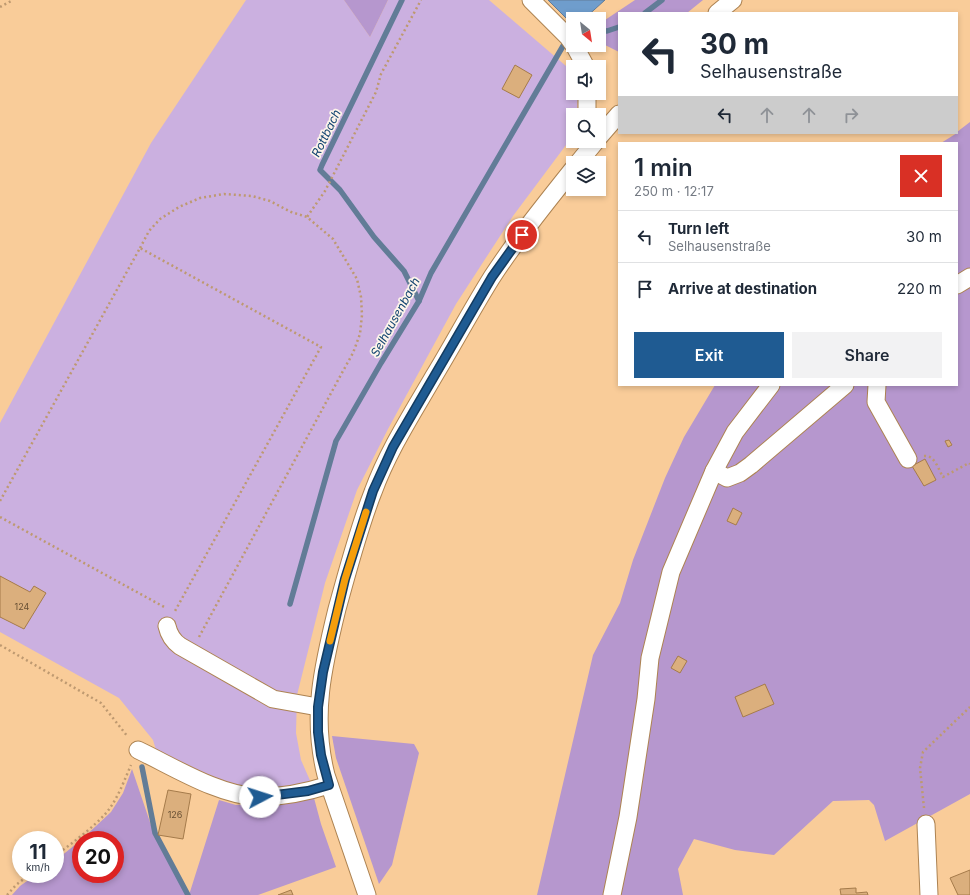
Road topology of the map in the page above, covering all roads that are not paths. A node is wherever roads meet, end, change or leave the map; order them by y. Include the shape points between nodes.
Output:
1 (531, 0) edge
2 (733, 0) edge
3 (718, 12) edge
4 (566, 36) edge
5 (618, 115) edge
6 (606, 129) edge
7 (566, 178) edge
8 (970, 277) edge
9 (958, 284) edge
10 (770, 386) edge
11 (845, 386) edge
12 (877, 386) edge
13 (908, 459) road end
14 (714, 471) junction
15 (171, 620) road end
16 (318, 707) junction
17 (138, 750) road end
18 (329, 785) junction
19 (926, 824) road end
20 (367, 895) edge
21 (612, 895) edge
22 (929, 895) edge

1 - 4 street
2 - 3 street
5 - 6 street
7 - 16 street via 529,224 492,277 393,447 373,491 345,579 323,672
8 - 9 street
10 - 14 street via 735,432
11 - 14 street via 740,473 727,478
12 - 13 street via 876,402
14 - 21 street via 671,572 662,608 650,658 628,817
15 - 16 street via 169,633 174,641 191,653 273,699
16 - 18 street via 321,755
17 - 18 street via 213,787 242,795 260,797 308,791
18 - 20 street
19 - 22 street

